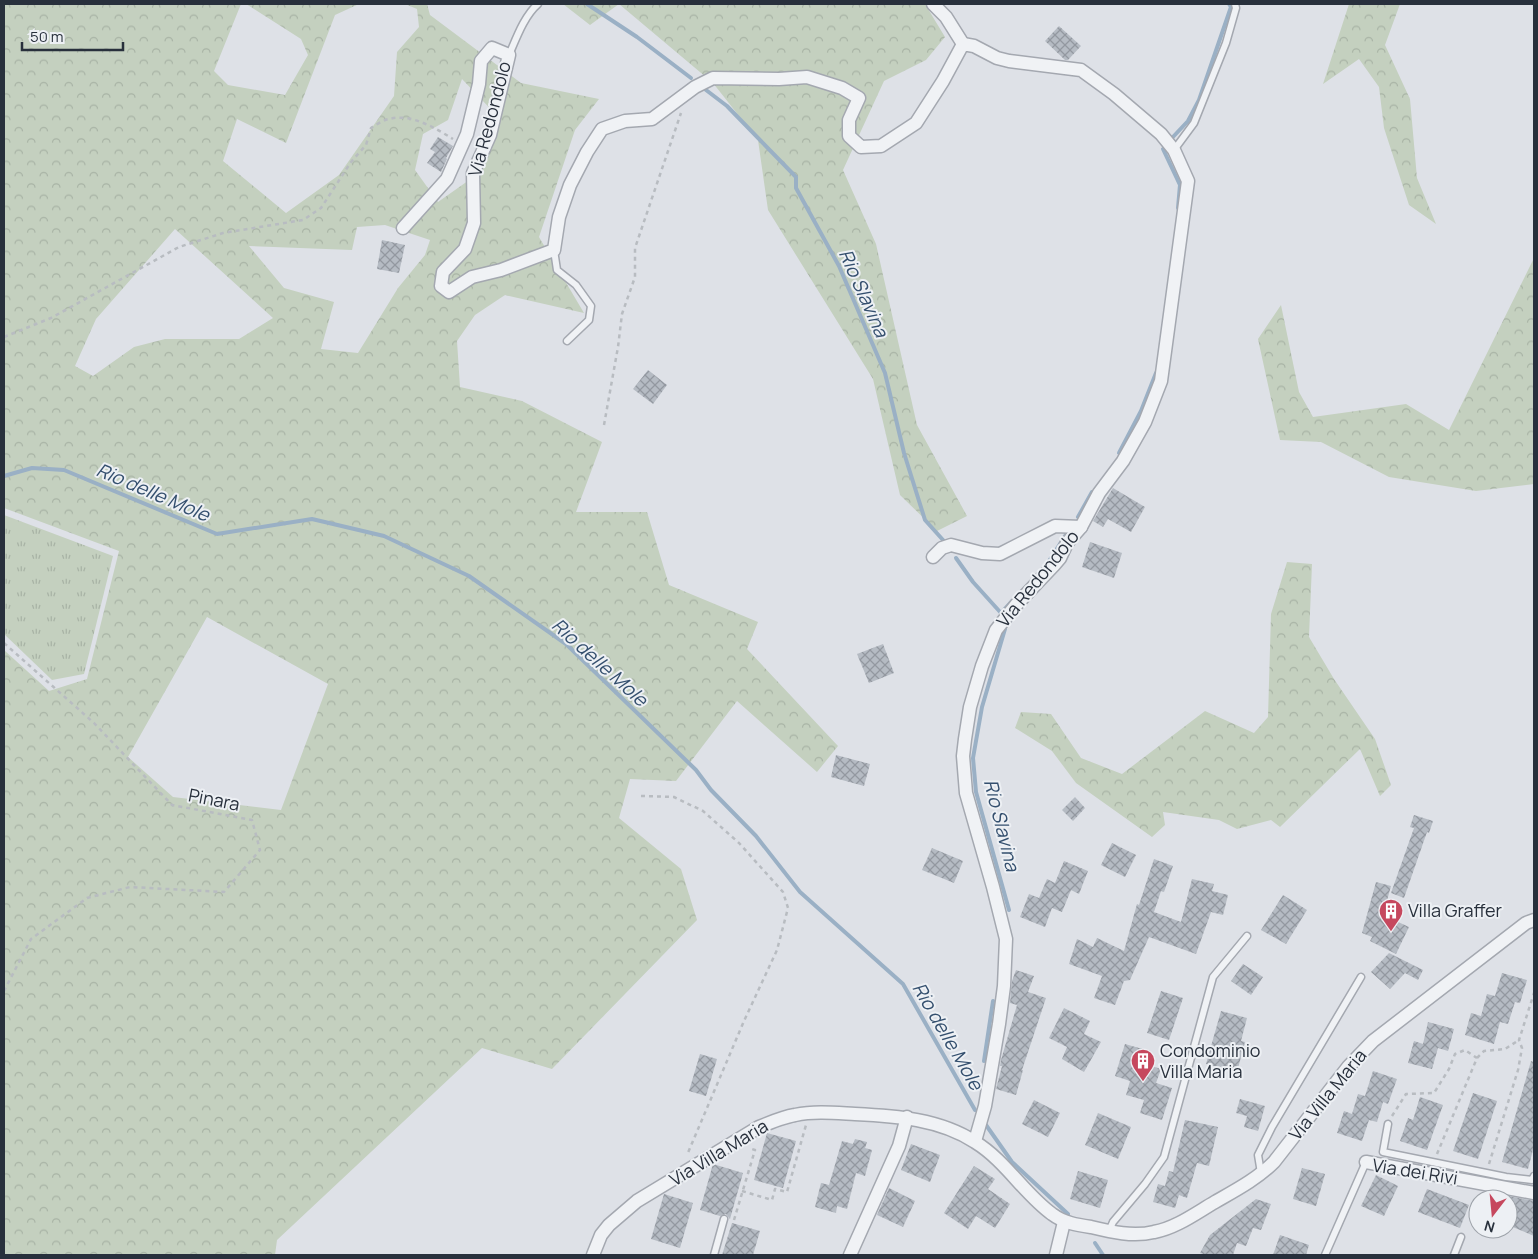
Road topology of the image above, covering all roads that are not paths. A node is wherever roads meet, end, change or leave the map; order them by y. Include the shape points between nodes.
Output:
1 (538, 4) edge
2 (933, 4) edge
3 (1235, 4) edge
4 (963, 44) junction
5 (509, 55) junction
6 (1174, 150) junction
7 (403, 228) dead end
8 (554, 250) junction
9 (567, 341) dead end
10 (1081, 527) junction
11 (933, 557) dead end
12 (1534, 920) edge
13 (1247, 936) dead end
14 (1361, 977) dead end
15 (907, 1117) junction
16 (1388, 1124) road end
17 (975, 1141) junction
18 (1366, 1162) joint
19 (1261, 1175) junction
20 (1534, 1176) edge
21 (1534, 1193) edge
22 (724, 1219) road end
23 (1064, 1222) junction
24 (1109, 1231) junction
25 (1461, 1237) dead end
26 (593, 1255) edge
27 (714, 1255) edge
28 (850, 1255) edge
29 (1056, 1255) edge
30 (1325, 1255) edge
31 (1454, 1255) edge

1 - 5 lane
2 - 4 street via 946,17
3 - 6 lane via 1226,43 1194,123
4 - 6 street, Via Redondolo via 1009,61 1081,70 1161,134
4 - 8 street via 916,123 881,146 861,147 849,136 849,120 859,98 842,88 807,77 713,78 652,119 625,121 602,129 570,185 559,216
5 - 7 street, Via Redondolo via 492,48 481,61 467,134 447,179
5 - 8 street, Via Redondolo via 490,135 473,172 474,224 465,248 443,272 441,286 448,292 472,277
6 - 10 street, Via Redondolo via 1188,181 1161,381 1145,422
8 - 9 lane via 556,270 576,285 591,306 589,320
10 - 11 street via 1055,526 1000,554 950,545
10 - 17 street, Via Redondolo via 1067,542 1060,558 996,630 970,707 963,762 966,793 1006,939 999,1024 985,1106
12 - 19 street, Via Villa Maria via 1373,1041 1348,1067
13 - 24 lane via 1213,977 1164,1157
14 - 19 lane via 1272,1127 1258,1155
15 - 17 street, Via Villa Maria via 950,1128
15 - 26 street, Via Villa Maria via 819,1112 775,1120 759,1127 637,1201 601,1235
15 - 28 street via 899,1146
16 - 20 lane via 1383,1152 1486,1173 1532,1180
17 - 23 street, Via Villa Maria via 999,1160 1041,1205
18 - 21 street, Via dei Rivi
18 - 30 lane, Via dei Rivi
19 - 24 street, Via Villa Maria via 1186,1220 1156,1232
22 - 27 lane
23 - 24 street, Via Villa Maria
23 - 29 street
25 - 31 lane

